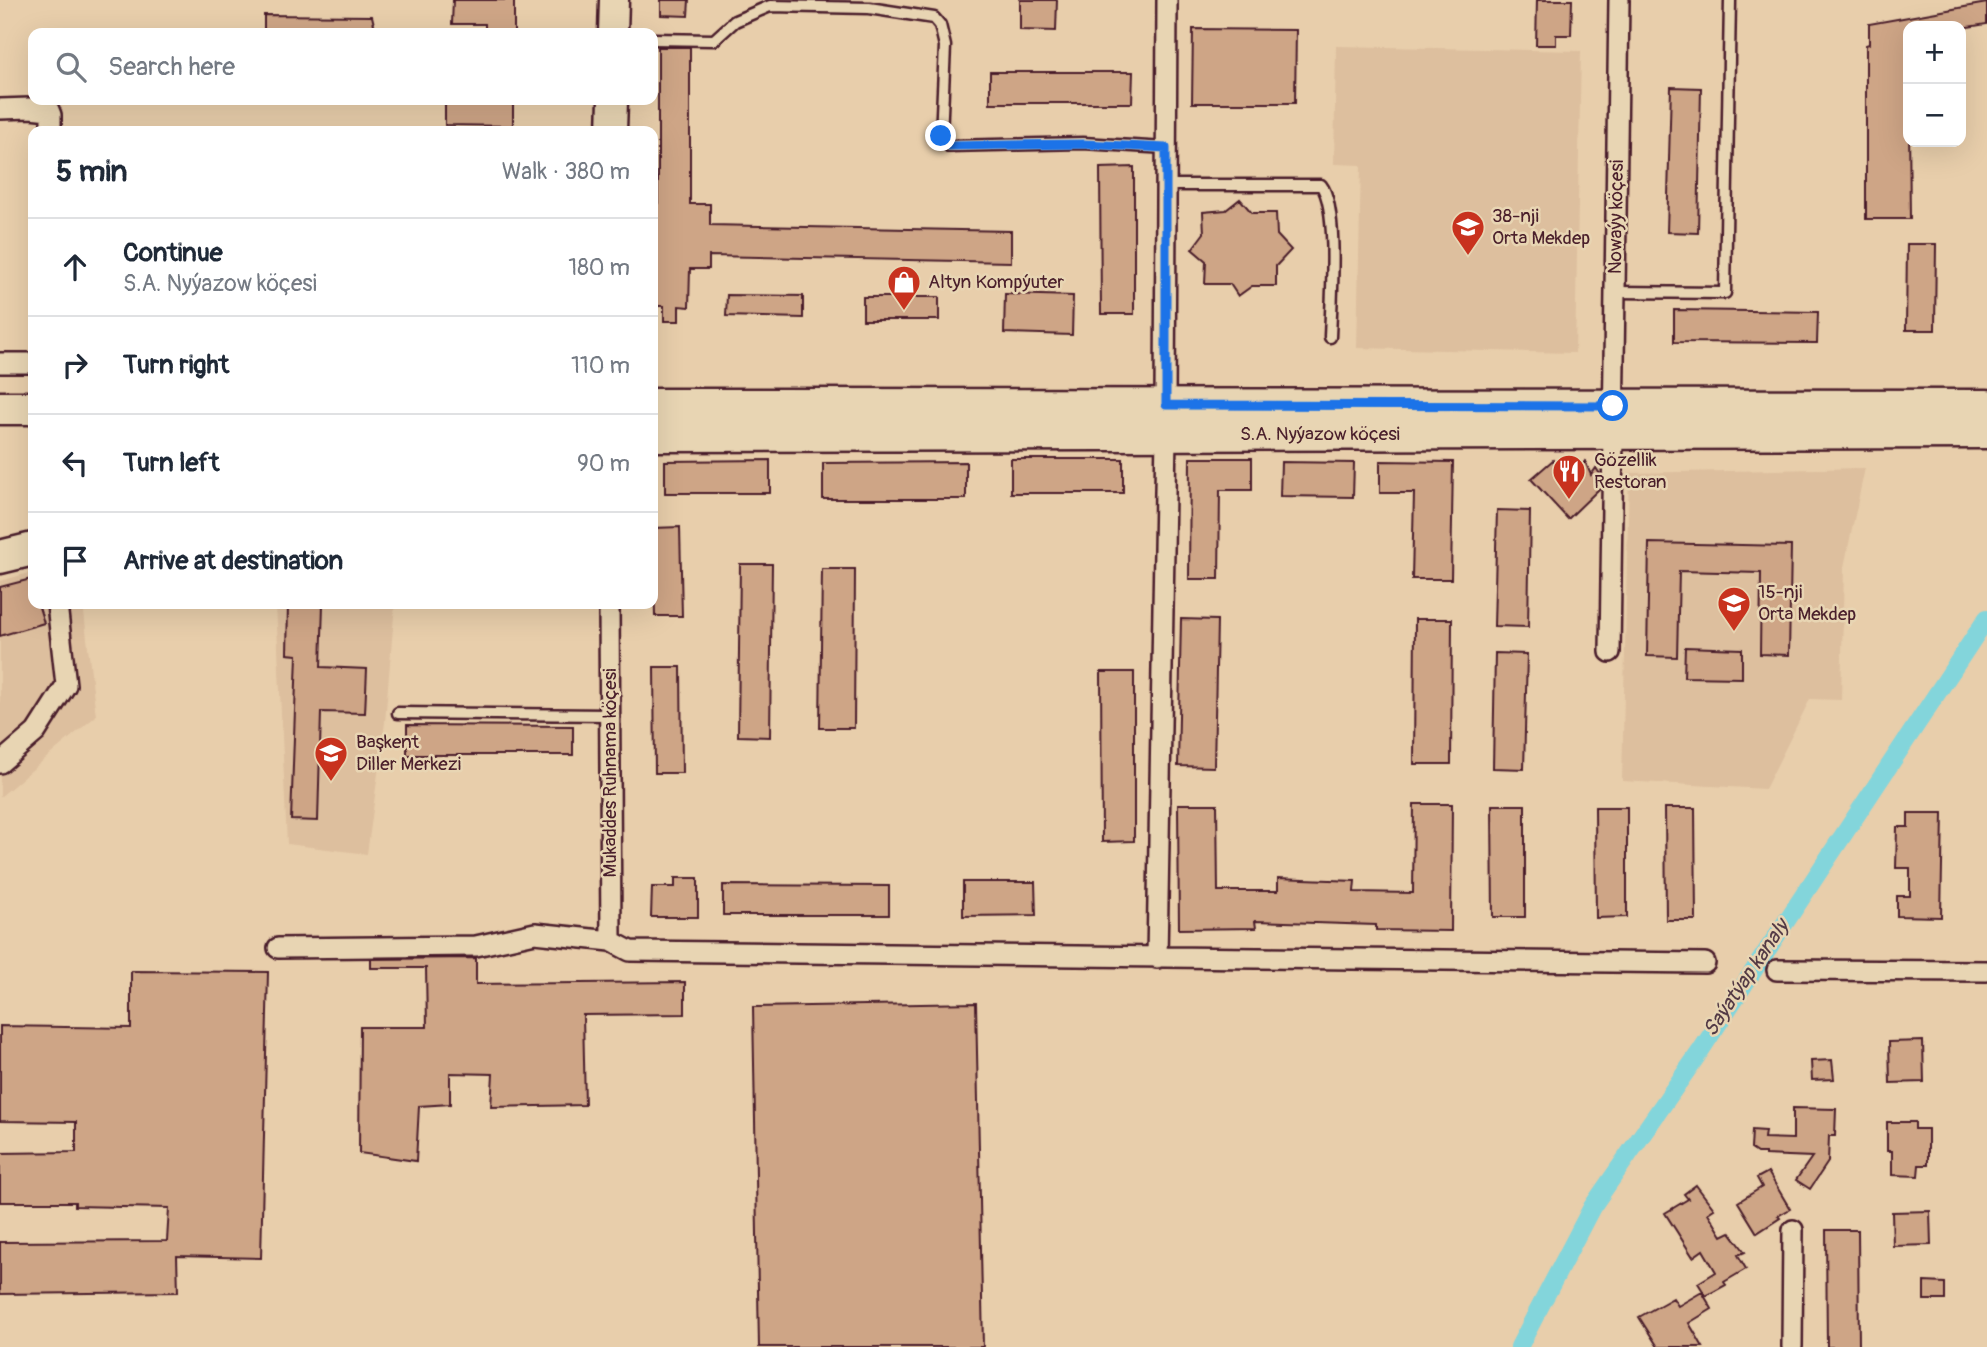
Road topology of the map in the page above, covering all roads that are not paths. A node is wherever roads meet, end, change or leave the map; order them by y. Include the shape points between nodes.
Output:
1 (614, 0) edge
2 (1167, 0) edge
3 (1619, 0) edge
4 (1730, 0) edge
5 (614, 28) edge
6 (658, 39) edge
7 (612, 105) edge
8 (0, 109) edge
9 (51, 126) edge
10 (612, 126) edge
11 (1166, 148) junction
12 (1166, 185) junction
13 (1615, 292) junction
14 (1330, 337) dead end
15 (0, 363) edge
16 (28, 363) edge
17 (658, 405) edge
18 (1987, 406) edge
19 (0, 408) edge
20 (28, 408) edge
21 (1166, 420) junction
22 (1613, 420) junction
23 (1987, 432) edge
24 (658, 435) edge
25 (28, 550) edge
26 (0, 557) edge
27 (58, 609) edge
28 (609, 609) edge
29 (1610, 652) dead end
30 (398, 713) dead end
31 (610, 715) junction
32 (0, 764) edge
33 (611, 941) junction
34 (278, 948) dead end
35 (1157, 958) junction
36 (1705, 963) dead end
37 (1777, 970) dead end
38 (1987, 971) edge
39 (1793, 1230) dead end
40 (1792, 1347) edge

1 - 5 street
2 - 11 street
3 - 13 street, Nowaýy köçesi
4 - 13 lane via 1725,293
6 - 11 lane via 714,40 735,21 770,6 869,8 934,18 943,34 941,136 949,146
7 - 10 street
8 - 9 street via 49,110
11 - 12 street
12 - 14 lane via 1321,186 1327,193 1331,220
12 - 21 street
13 - 22 street, Nowaýy köçesi
15 - 16 street
17 - 21 main road, S.A. Nyýazow köçesi
18 - 22 main road, S.A. Nyýazow köçesi
19 - 20 main road
21 - 22 main road, S.A. Nyýazow köçesi
21 - 24 main road, S.A. Nyýazow köçesi
21 - 35 street
22 - 23 main road, S.A. Nyýazow köçesi
22 - 29 street, Nowaýy köçesi
25 - 26 main road
27 - 32 street via 66,685 36,732
28 - 31 street, Mukaddes Ruhnama köçesi
30 - 31 lane
31 - 33 street, Mukaddes Ruhnama köçesi
33 - 34 street via 535,933 476,946
33 - 35 street via 630,951
35 - 36 street
37 - 38 street
39 - 40 street

